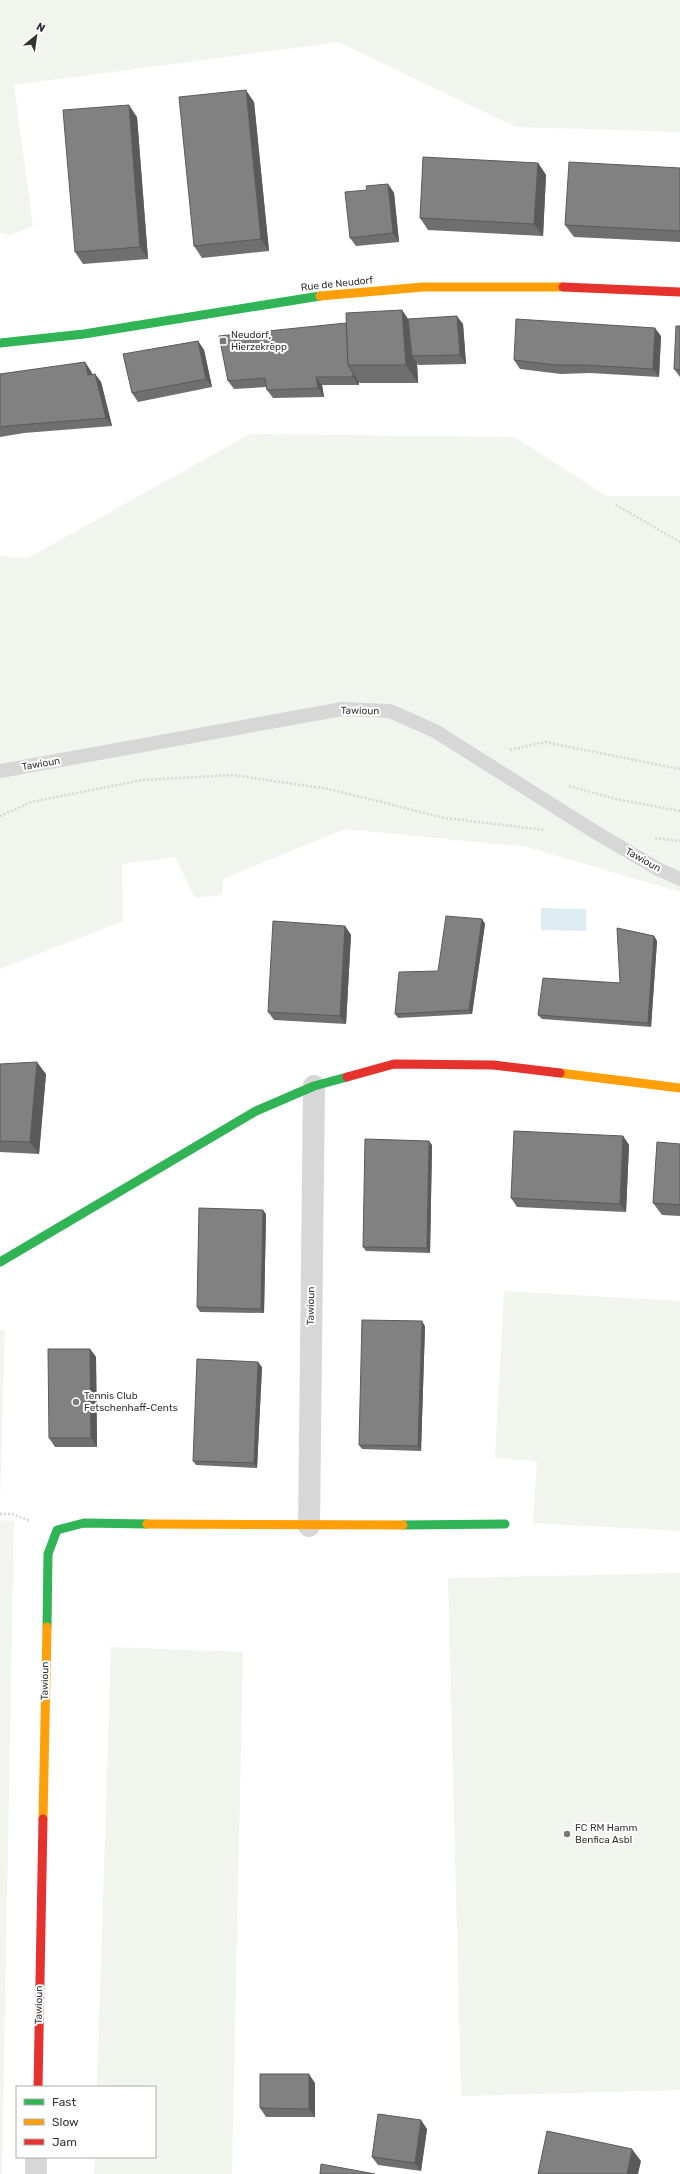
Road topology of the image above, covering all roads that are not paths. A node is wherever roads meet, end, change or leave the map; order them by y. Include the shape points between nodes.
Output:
1 (680, 292) edge
2 (0, 343) edge
3 (0, 771) edge
4 (680, 879) edge
5 (314, 1086) junction
6 (680, 1088) edge
7 (0, 1262) edge
8 (505, 1524) dead end
9 (309, 1526) junction
10 (38, 2086) edge
11 (36, 2158) edge
12 (36, 2174) edge

1 - 2 street, Rue de Neudorf via 572,286 445,286 298,299 88,335
3 - 4 lane, Tawioun via 342,709 390,711 435,731 595,832
5 - 6 street via 402,1064 493,1065
5 - 7 street via 256,1112
5 - 9 street, Tawioun
8 - 9 street, Tawioun
9 - 10 street, Tawioun via 84,1523 58,1530 48,1554
11 - 12 street

